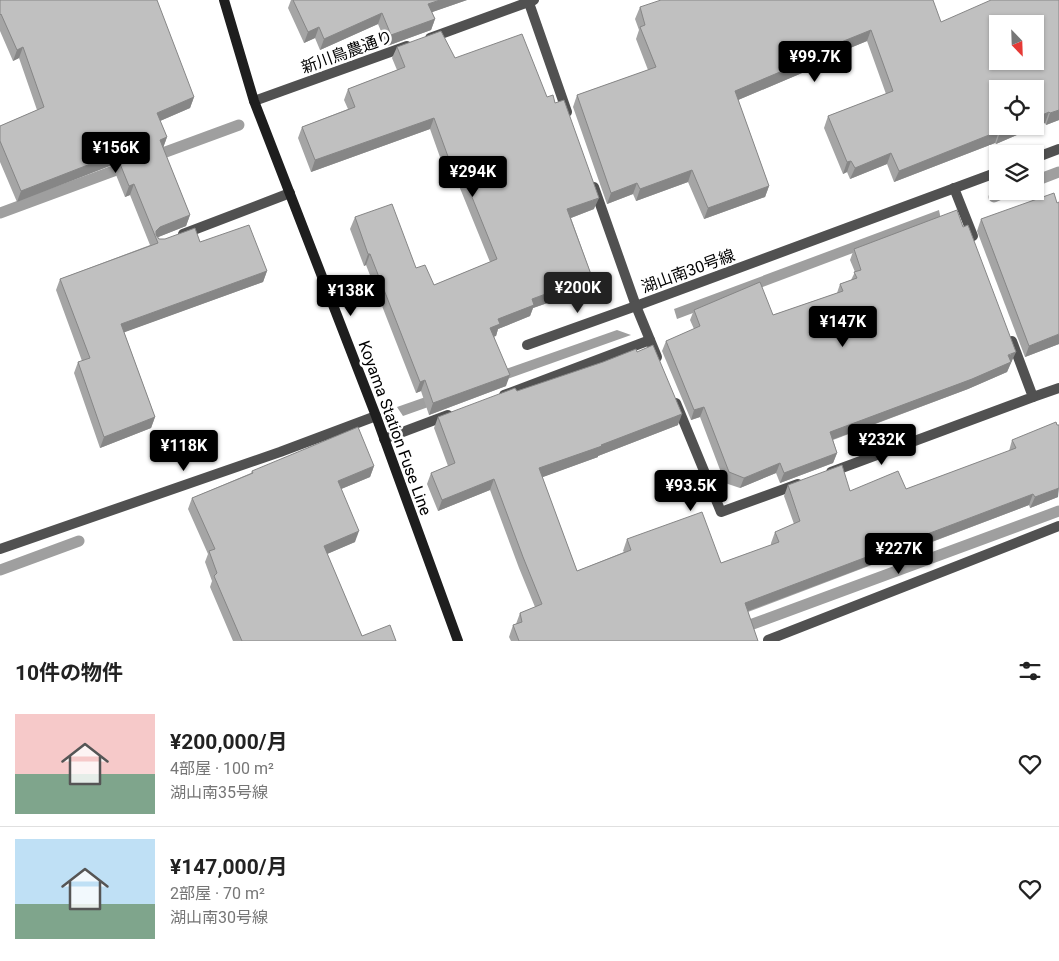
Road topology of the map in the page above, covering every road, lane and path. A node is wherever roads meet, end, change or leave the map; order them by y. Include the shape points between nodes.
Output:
1 (224, 0) edge
2 (531, 1) edge
3 (254, 101) junction
4 (572, 124) edge
5 (1059, 149) edge
6 (1044, 155) edge
7 (989, 175) edge
8 (592, 181) edge
9 (954, 188) junction
10 (290, 193) junction
11 (177, 237) edge
12 (975, 242) edge
13 (636, 306) junction
14 (1009, 334) edge
15 (650, 340) junction
16 (527, 345) dead end
17 (662, 368) edge
18 (1059, 388) edge
19 (673, 395) edge
20 (1033, 397) junction
21 (494, 398) edge
22 (457, 412) edge
23 (376, 416) junction
24 (384, 439) junction
25 (822, 475) edge
26 (804, 482) edge
27 (1059, 526) edge
28 (0, 549) edge
29 (458, 641) edge
30 (769, 641) edge

1 - 3 main road, Koyama Station Fuse Line
2 - 3 street, 新川鳥農通り
2 - 4 street
3 - 10 main road, Koyama Station Fuse Line
5 - 6 street
7 - 9 street, 湖山南30号線
8 - 13 street, 湖山南30号線
9 - 12 street
9 - 13 street, 湖山南30号線
10 - 11 street
10 - 23 main road, Koyama Station Fuse Line
13 - 15 street
13 - 16 street
14 - 20 street
15 - 17 street
15 - 21 street
18 - 20 street
19 - 26 street via 721,512
20 - 25 street
22 - 24 street
23 - 24 main road, Koyama Station Fuse Line
23 - 28 street
24 - 29 main road, Koyama Station Fuse Line
27 - 30 street

